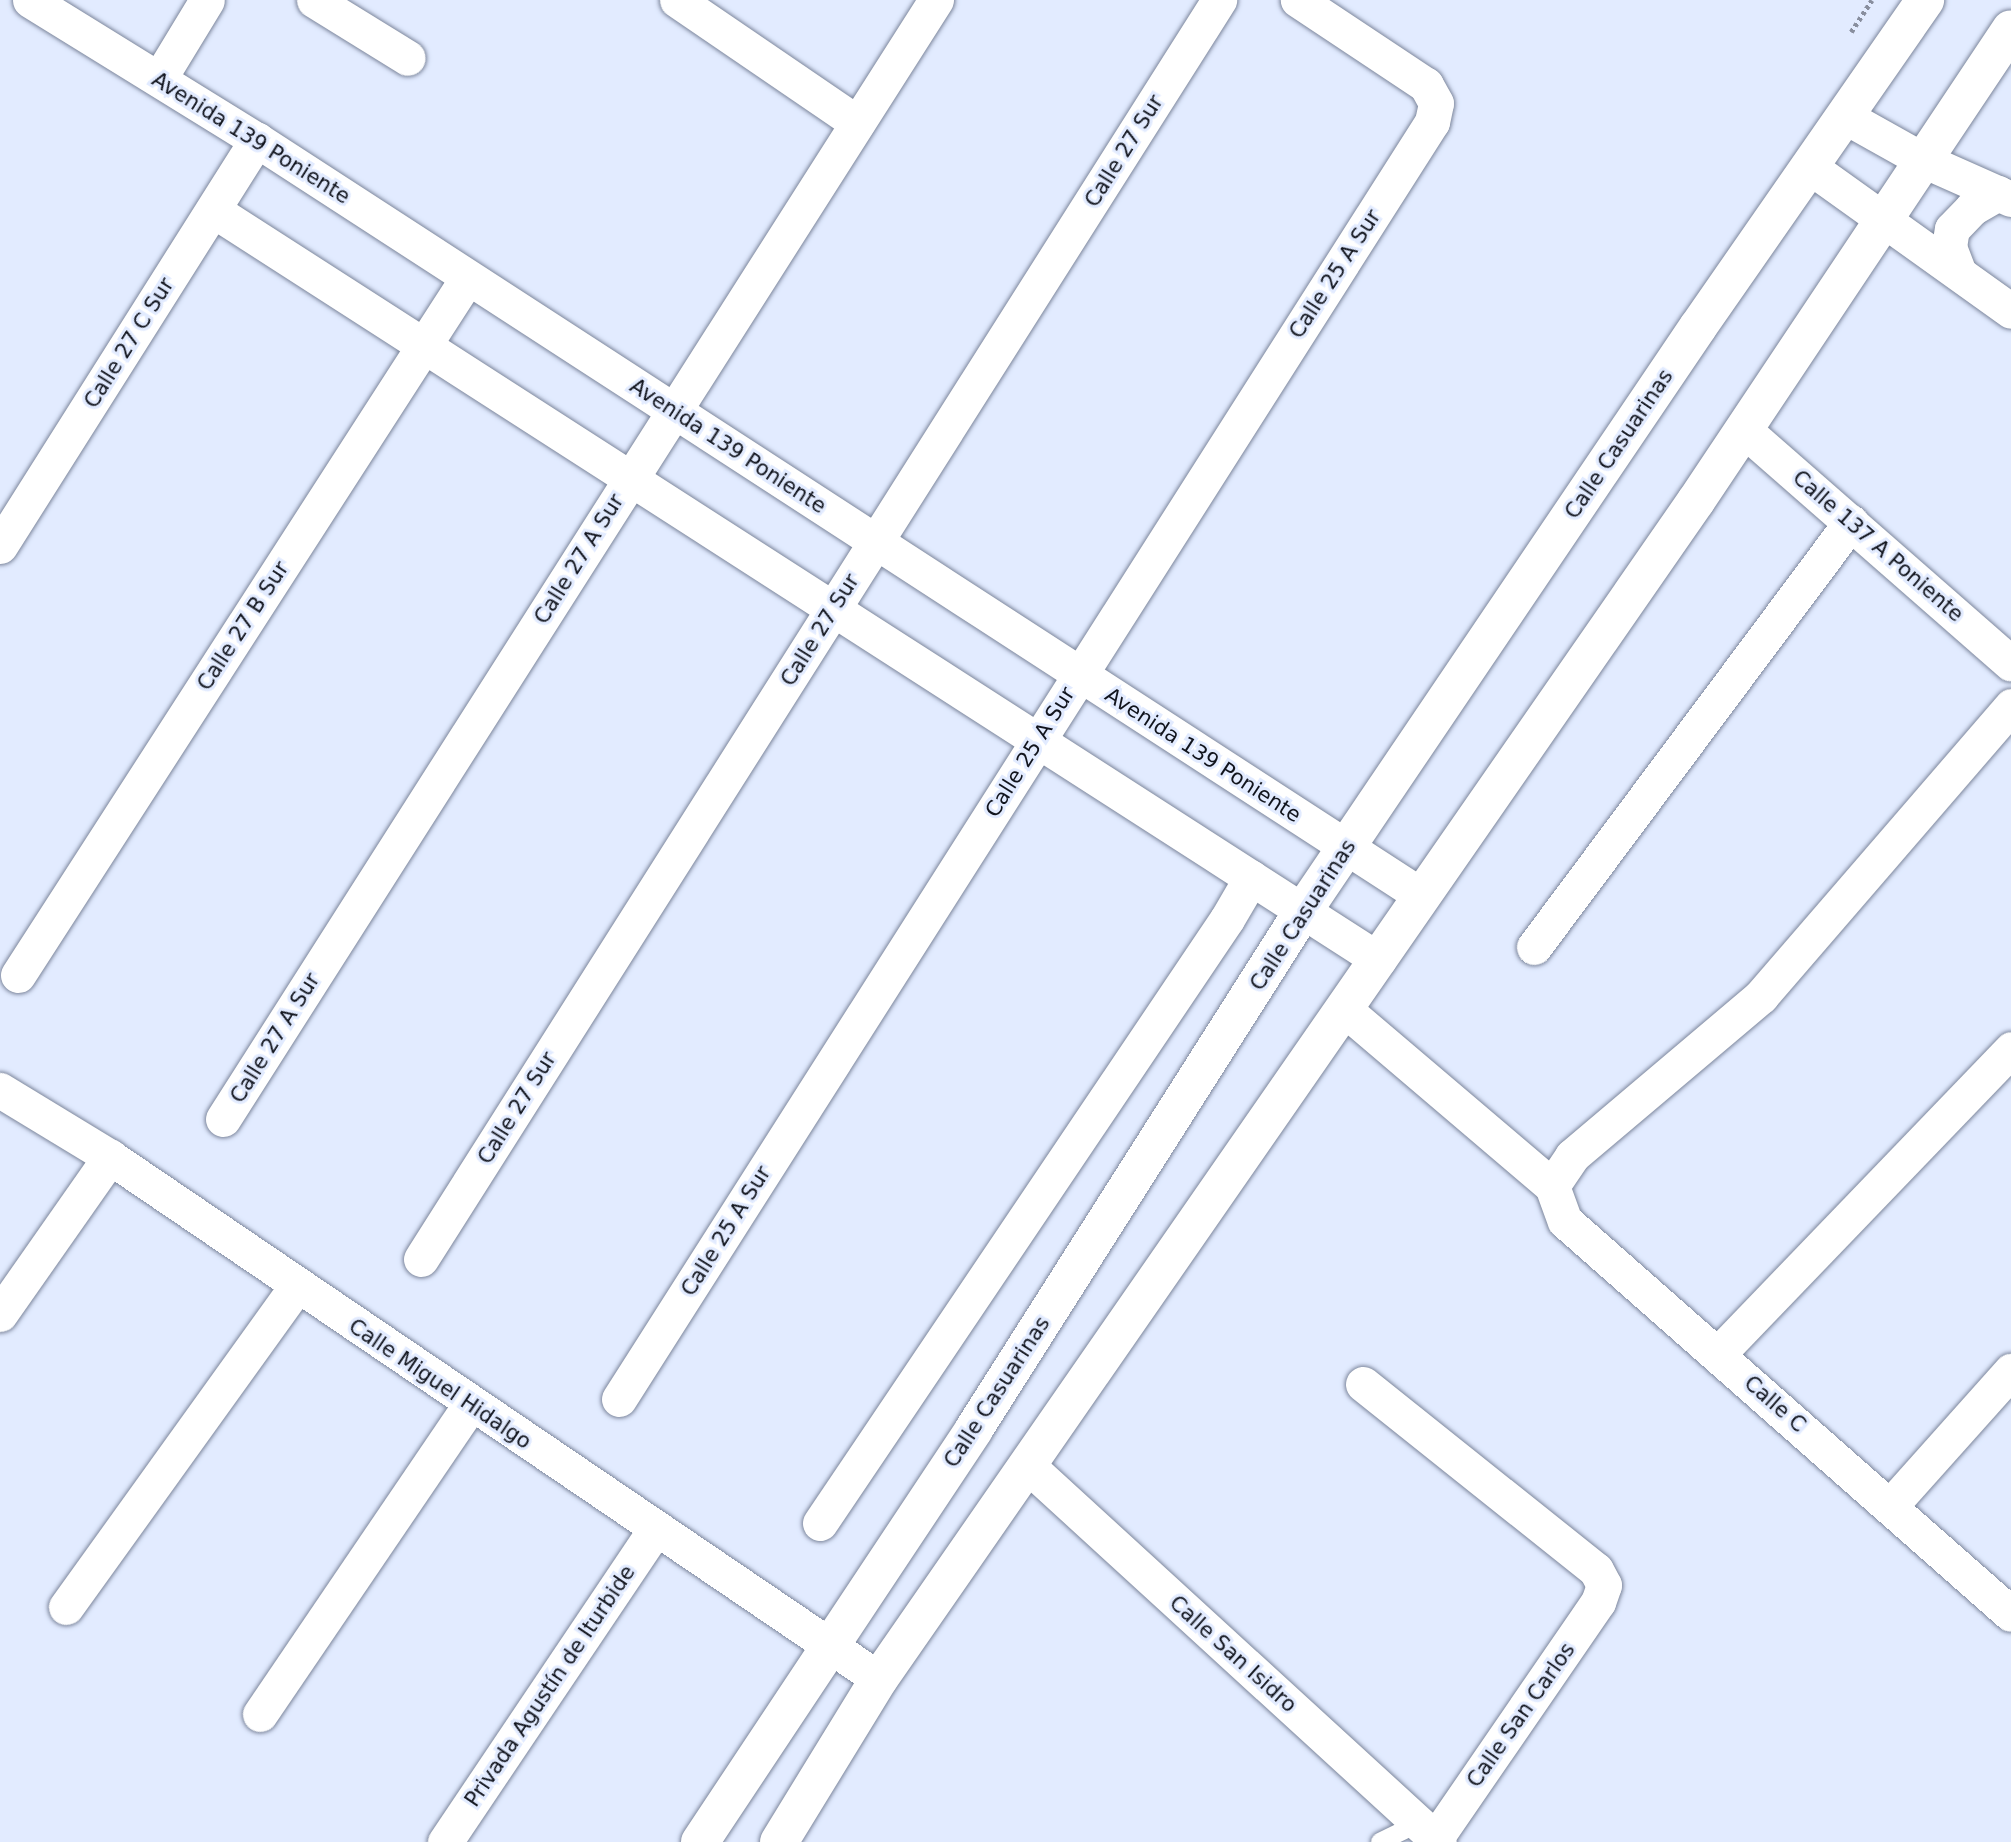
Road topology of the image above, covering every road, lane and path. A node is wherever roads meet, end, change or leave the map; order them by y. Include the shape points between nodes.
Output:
1 (30, 0) edge
2 (207, 0) edge
3 (314, 0) edge
4 (677, 0) edge
5 (936, 0) edge
6 (1219, 0) edge
7 (1298, 0) edge
8 (1925, 0) edge
9 (2011, 29) edge
10 (408, 58) dead end
11 (159, 79) junction
12 (1846, 117) junction
13 (857, 123) junction
14 (257, 140) junction
15 (1923, 160) junction
16 (1810, 167) junction
17 (2004, 196) edge
18 (213, 210) junction
19 (1883, 219) junction
20 (1959, 273) junction
21 (468, 277) junction
22 (2010, 310) edge
23 (424, 346) junction
24 (673, 411) junction
25 (1743, 429) junction
26 (630, 478) junction
27 (1851, 522) junction
28 (876, 542) junction
29 (0, 546) edge
30 (833, 609) junction
31 (2011, 664) edge
32 (1079, 674) junction
33 (2011, 706) edge
34 (1037, 740) junction
35 (1347, 848) junction
36 (1251, 878) junction
37 (1422, 896) junction
38 (1303, 911) junction
39 (1534, 947) dead end
40 (1379, 960) junction
41 (18, 975) dead end
42 (1344, 1009) junction
43 (2011, 1049) edge
44 (0, 1090) edge
45 (223, 1119) dead end
46 (110, 1157) junction
47 (1552, 1186) junction
48 (421, 1259) dead end
49 (297, 1285) junction
50 (0, 1314) edge
51 (1718, 1354) junction
52 (2011, 1371) edge
53 (1363, 1384) dead end
54 (619, 1399) dead end
55 (470, 1405) junction
56 (1027, 1465) junction
57 (1891, 1505) junction
58 (820, 1523) dead end
59 (655, 1530) junction
60 (66, 1607) dead end
61 (2011, 1614) edge
62 (829, 1646) junction
63 (879, 1679) junction
64 (260, 1714) dead end
65 (1431, 1836) edge
66 (445, 1842) edge
67 (700, 1842) edge
68 (779, 1842) edge
69 (1380, 1842) edge

1 - 11 street, Avenida 139 Poniente
2 - 11 street
3 - 10 street
4 - 13 street
5 - 13 street, Calle 27 A Sur
6 - 28 street, Calle 27 Sur
7 - 32 street, Calle 25 A Sur via 1426,85 1436,103 1432,122
8 - 12 main road, Calle Casuarinas
9 - 15 main road
11 - 14 street, Avenida 139 Poniente
12 - 15 street
12 - 16 main road, Calle Casuarinas
13 - 24 street, Calle 27 A Sur
14 - 18 street, Calle 27 C Sur
14 - 21 street, Avenida 139 Poniente
15 - 17 street
15 - 19 main road
16 - 19 street
16 - 35 main road, Calle Casuarinas
17 - 20 street via 1972,208 1952,229 1949,247
18 - 23 street
18 - 29 street, Calle 27 C Sur
19 - 20 street
19 - 25 main road
20 - 22 street
21 - 23 street, Calle 27 B Sur
21 - 24 street, Avenida 139 Poniente
23 - 26 street
23 - 41 street, Calle 27 B Sur
24 - 26 street, Calle 27 A Sur
24 - 28 street, Avenida 139 Poniente
25 - 27 street, Calle 137 A Poniente
25 - 37 main road
26 - 30 street
26 - 45 street, Calle 27 A Sur
27 - 31 street, Calle 137 A Poniente
27 - 39 street
28 - 30 street, Calle 27 Sur
28 - 32 street, Avenida 139 Poniente
30 - 34 street
30 - 48 street, Calle 27 Sur
32 - 34 street, Calle 25 A Sur
32 - 35 street, Avenida 139 Poniente
33 - 47 street via 1760,996 1572,1156
34 - 36 street
34 - 54 street, Calle 25 A Sur
35 - 37 street, Avenida 139 Poniente
35 - 38 main road, Calle Casuarinas
36 - 38 street
36 - 58 street
37 - 40 main road
38 - 40 street
38 - 62 main road, Calle Casuarinas via 974,1429
40 - 42 main road
42 - 47 street
42 - 56 main road
43 - 51 street
44 - 46 street, Calle Miguel Hidalgo
46 - 49 street, Calle Miguel Hidalgo
46 - 50 street
47 - 51 street, Calle C via 1565,1221
49 - 55 street, Calle Miguel Hidalgo
49 - 60 street
51 - 57 street, Calle C
52 - 57 street
53 - 65 street, Calle San Carlos via 1596,1570 1604,1585 1598,1602
55 - 59 street, Calle Miguel Hidalgo
55 - 64 street
56 - 63 main road
56 - 65 street, Calle San Isidro
57 - 61 street, Calle C
59 - 62 street, Calle Miguel Hidalgo
59 - 66 street, Privada Agustín de Iturbide
62 - 63 street, Calle Miguel Hidalgo
62 - 67 main road, Calle Casuarinas
63 - 68 main road
65 - 69 lane

